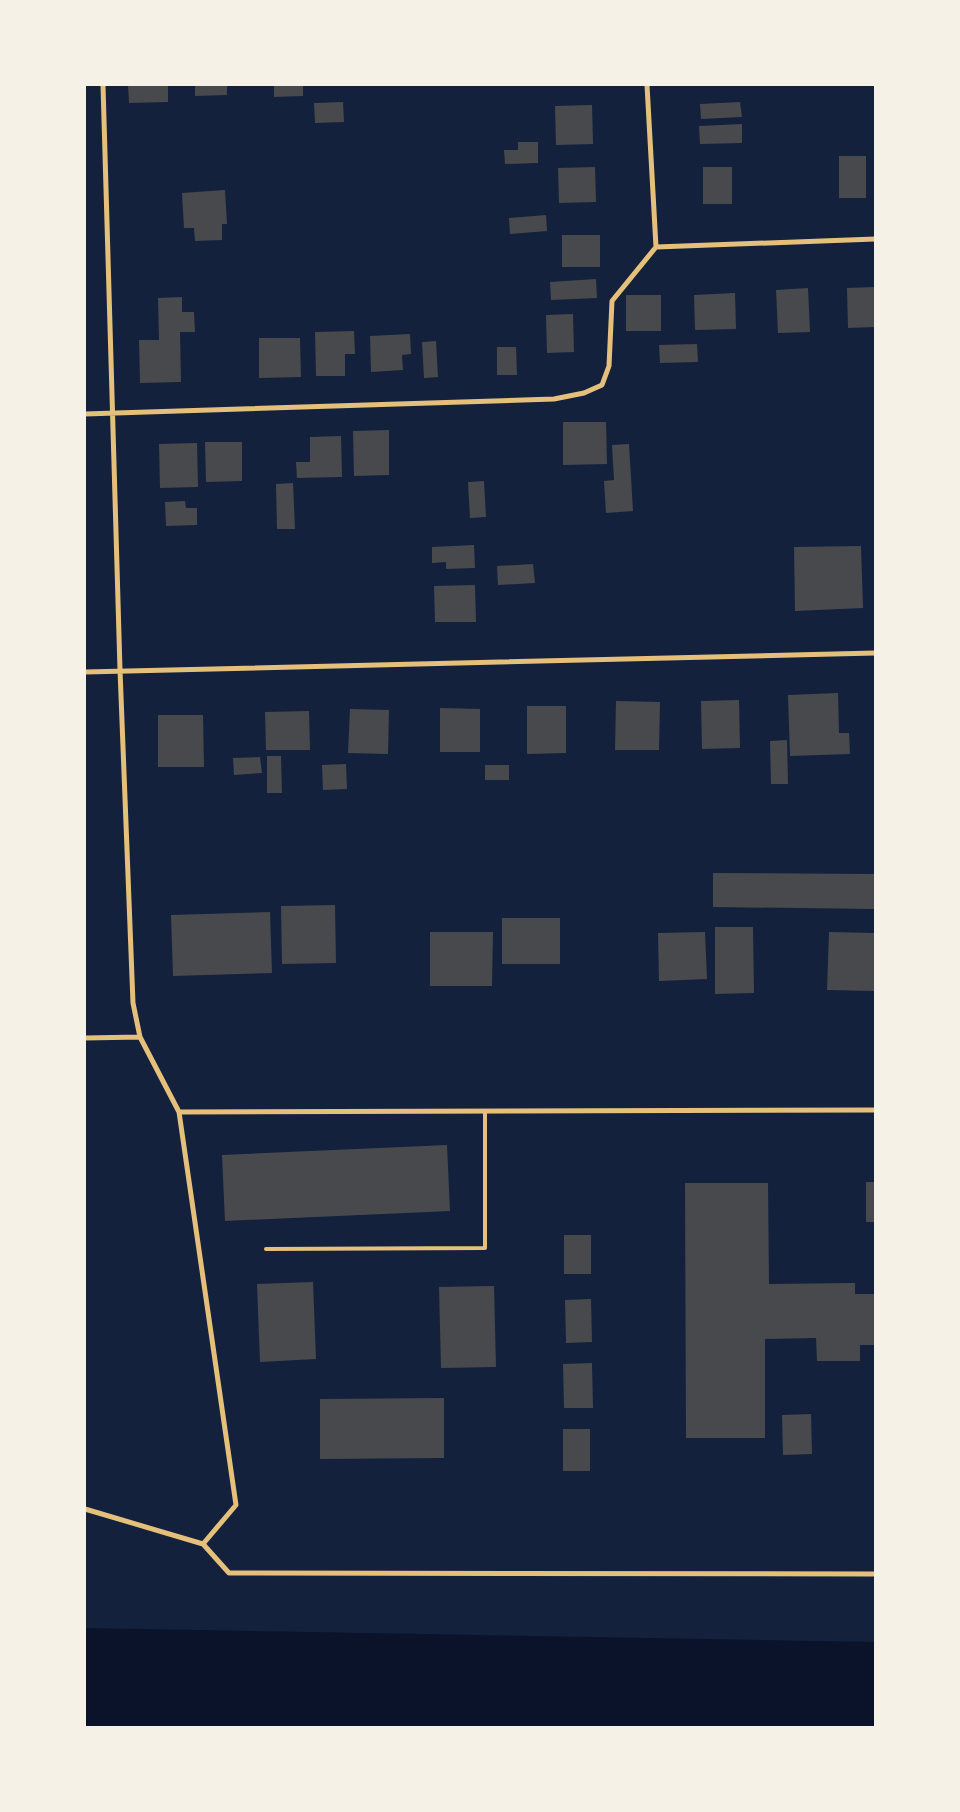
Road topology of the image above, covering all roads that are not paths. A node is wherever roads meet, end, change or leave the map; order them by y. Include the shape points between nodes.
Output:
1 (103, 85) edge
2 (646, 85) edge
3 (875, 239) edge
4 (656, 247) junction
5 (112, 413) junction
6 (85, 414) edge
7 (875, 653) edge
8 (120, 670) junction
9 (85, 672) edge
10 (140, 1037) junction
11 (85, 1038) edge
12 (875, 1110) edge
13 (484, 1111) junction
14 (179, 1112) junction
15 (266, 1249) dead end
16 (85, 1509) edge
17 (203, 1544) junction
18 (875, 1574) edge

1 - 5 street
2 - 4 street
3 - 4 street
4 - 5 street via 612,301 609,366 602,385 584,394 554,399
5 - 6 street
5 - 8 street
7 - 8 street
8 - 9 street
8 - 10 street via 133,1002
10 - 11 street
10 - 14 street
12 - 13 street
13 - 14 street
13 - 15 lane via 485,1248
14 - 17 street via 236,1505
16 - 17 street
17 - 18 street via 229,1573

